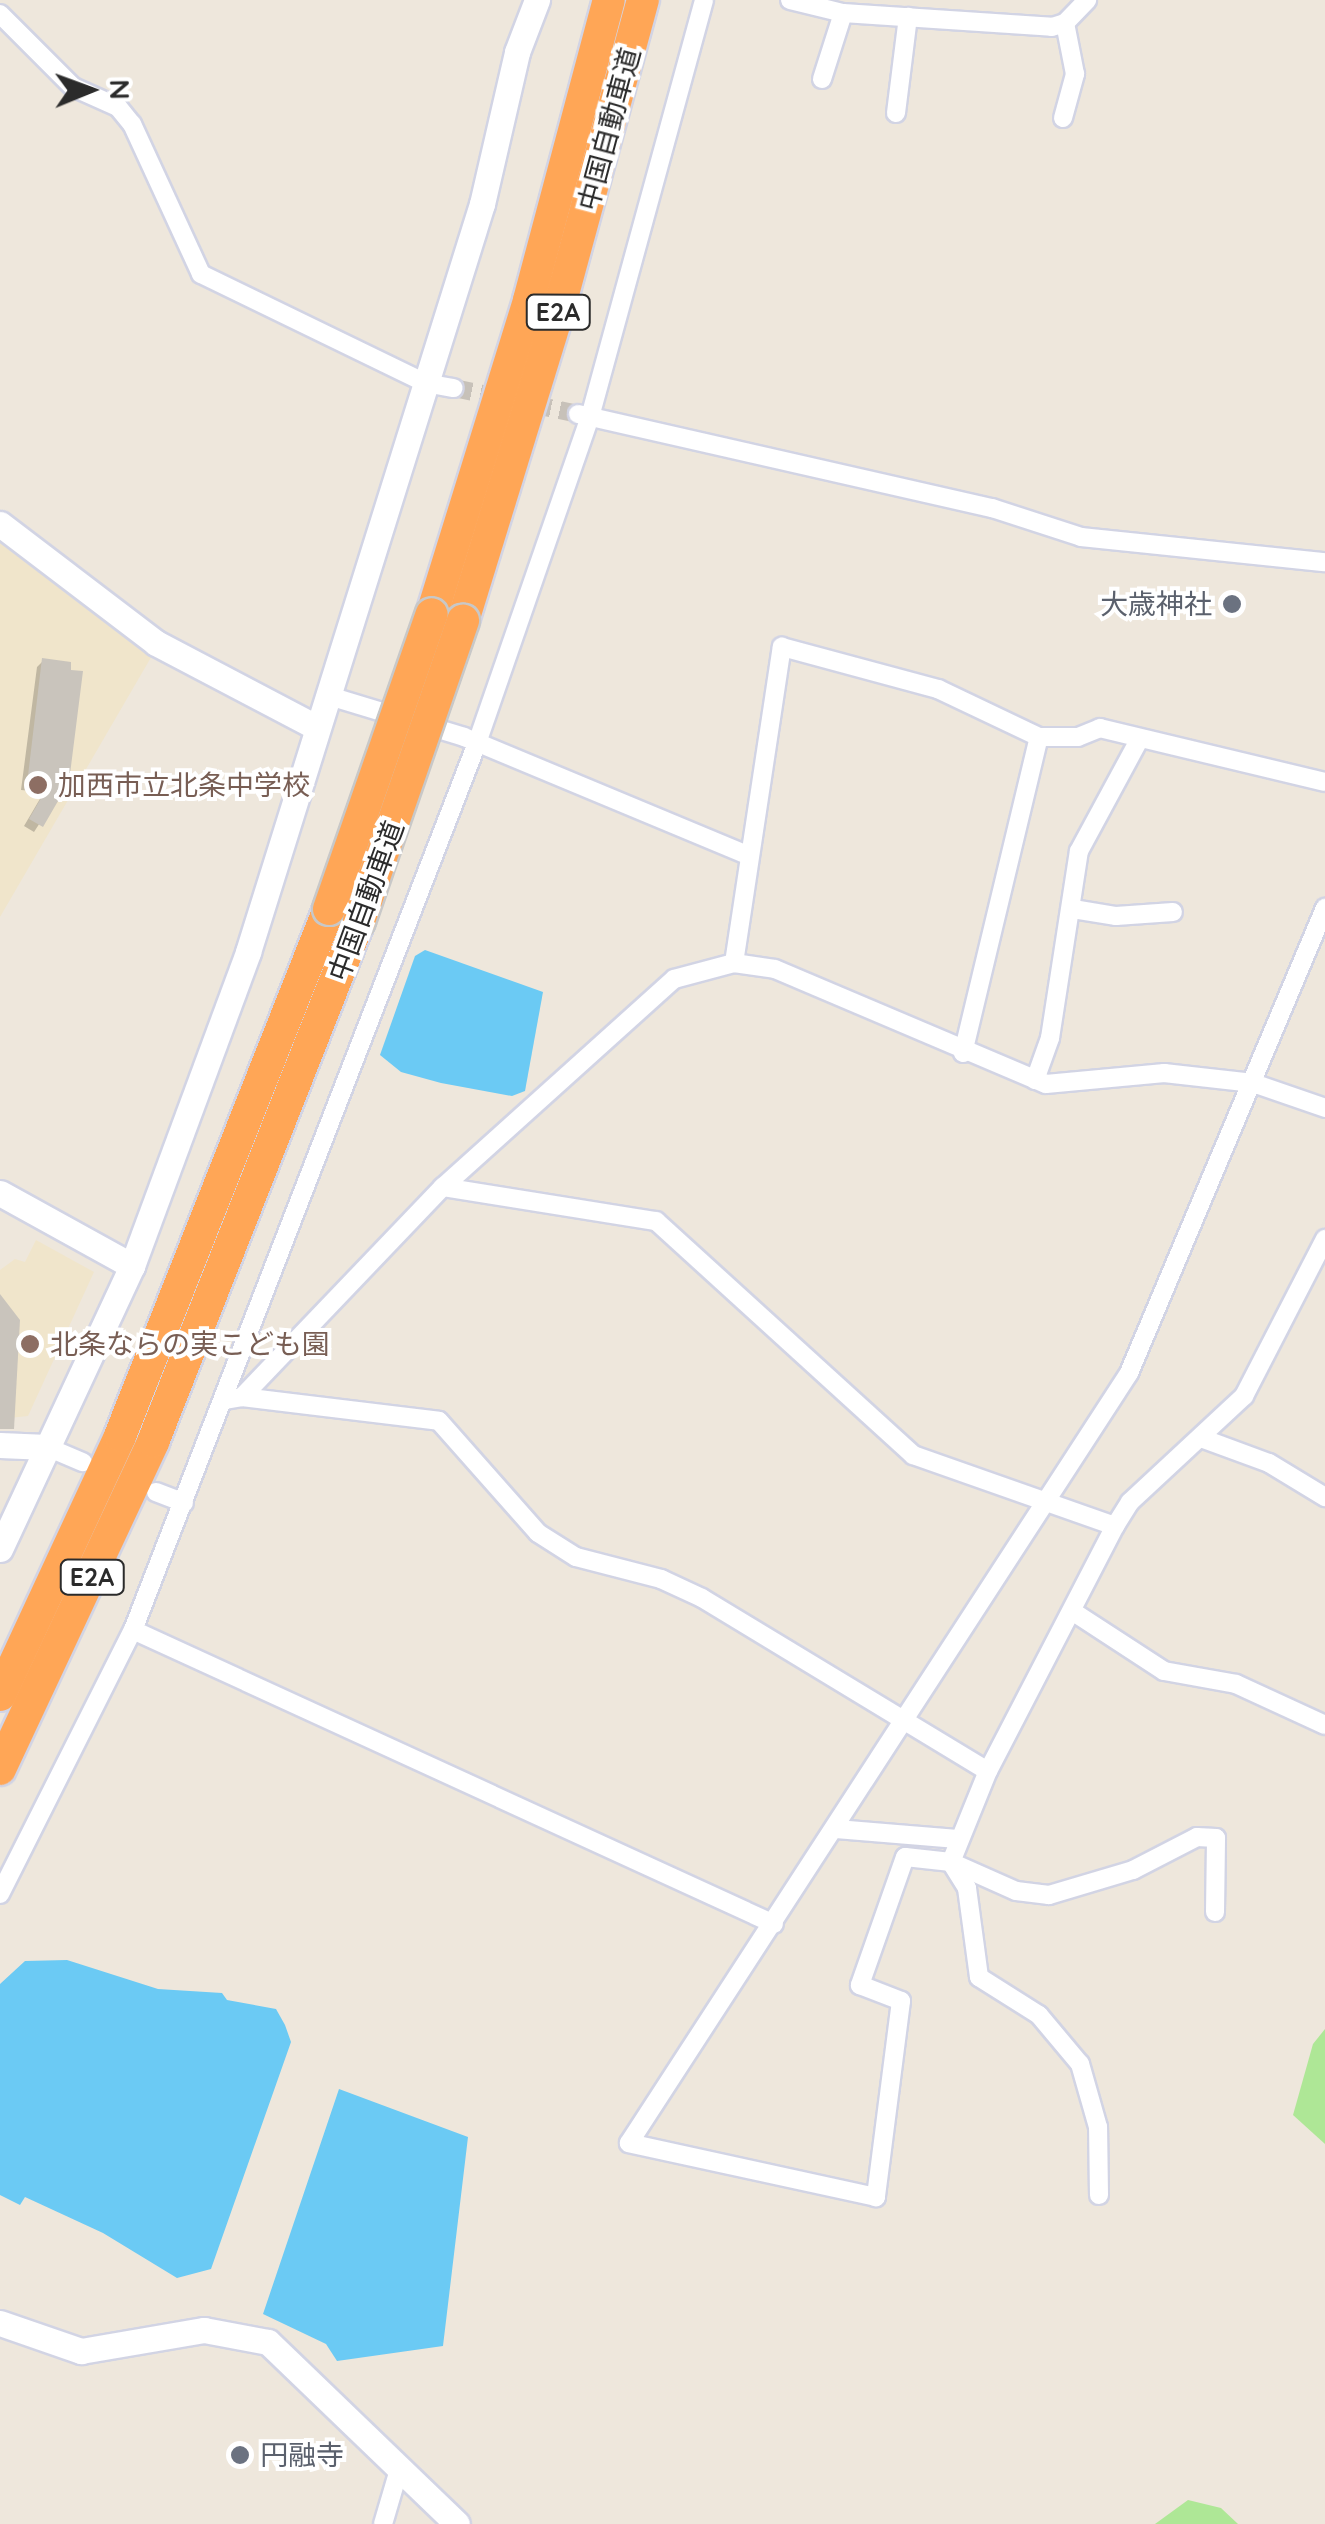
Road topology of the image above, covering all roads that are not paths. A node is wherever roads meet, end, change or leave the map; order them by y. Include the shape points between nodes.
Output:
1 (537, 0) edge
2 (609, 0) edge
3 (643, 0) edge
4 (704, 0) edge
5 (790, 0) edge
6 (1087, 0) edge
7 (932, 9) edge
8 (843, 12) junction
9 (0, 14) edge
10 (908, 17) junction
11 (1066, 23) junction
12 (822, 79) dead end
13 (896, 113) dead end
14 (1064, 118) dead end
15 (426, 382) junction
16 (454, 388) tunnel mouth
17 (584, 415) junction
18 (0, 524) edge
19 (1325, 562) edge
20 (447, 617) junction
21 (326, 695) junction
22 (316, 727) junction
23 (1039, 737) junction
24 (1139, 740) junction
25 (477, 743) junction
26 (1325, 782) edge
27 (747, 855) junction
28 (1325, 908) edge
29 (1072, 909) junction
30 (1173, 912) dead end
31 (734, 963) junction
32 (963, 1053) junction
33 (1035, 1080) junction
34 (1254, 1083) junction
35 (1325, 1108) edge
36 (443, 1186) junction
37 (0, 1193) edge
38 (1325, 1242) edge
39 (132, 1266) junction
40 (186, 1319) junction
41 (233, 1399) junction
42 (1201, 1438) junction
43 (0, 1445) edge
44 (47, 1448) junction
45 (84, 1462) dead end
46 (156, 1492) dead end
47 (1323, 1494) edge
48 (1049, 1500) junction
49 (184, 1504) junction
50 (1115, 1526) junction
51 (0, 1549) edge
52 (1075, 1613) junction
53 (133, 1630) junction
54 (0, 1695) edge
55 (904, 1724) junction
56 (1325, 1724) edge
57 (0, 1770) edge
58 (988, 1771) junction
59 (836, 1829) junction
60 (958, 1840) junction
61 (951, 1862) junction
62 (0, 1894) edge
63 (1215, 1912) dead end
64 (774, 1924) junction
65 (1099, 2195) dead end
66 (0, 2323) edge
67 (398, 2473) junction
68 (383, 2524) edge
69 (457, 2524) edge

1 - 15 street
2 - 20 highway, 中国自動車道 / E2A
3 - 20 highway, 中国自動車道 / E2A via 560,305
4 - 17 street
5 - 8 street
6 - 11 street
7 - 10 street
7 - 11 street
8 - 10 street
8 - 12 street
9 - 15 street via 74,87 118,107 132,124 200,274
10 - 13 street
11 - 14 street via 1075,74
15 - 16 street
15 - 21 street
17 - 19 street via 992,508 1082,537
17 - 25 street
18 - 22 street via 156,643
20 - 40 highway, 中国自動車道 / E2A, bridge via 344,915
21 - 22 street
21 - 25 street
22 - 39 street via 248,952
23 - 24 street via 1078,737 1100,728
23 - 27 street via 938,689 782,647
23 - 32 street
24 - 26 street via 1245,758
24 - 29 street via 1079,852
25 - 27 street
25 - 41 street
27 - 31 street
28 - 34 street
29 - 30 street via 1116,916
29 - 33 street via 1050,1038
31 - 32 street via 775,970
31 - 36 street via 674,980
32 - 33 street
33 - 34 street via 1164,1073
34 - 35 street
34 - 48 street via 1128,1373
36 - 41 street
36 - 48 street via 656,1221 913,1455
37 - 39 street
38 - 42 street via 1244,1396
39 - 44 street
40 - 54 highway, 中国自動車道 / E2A via 148,1368
40 - 57 highway, 中国自動車道 / E2A via 178,1382
41 - 49 street
41 - 55 street via 439,1420 538,1533 576,1558 662,1579 702,1598
42 - 47 street via 1269,1463
42 - 50 street via 1130,1502
43 - 44 street
44 - 45 street
44 - 51 street
46 - 49 street
48 - 50 street
48 - 55 street
49 - 53 street
50 - 52 street
52 - 56 street via 1164,1671 1236,1684
52 - 58 street
53 - 62 street
53 - 64 street
55 - 58 street
55 - 59 street
58 - 60 street
59 - 60 street
59 - 64 street
60 - 61 street
61 - 63 street via 1016,1891 1050,1895 1133,1870 1197,1837 1216,1838
61 - 64 street via 905,1856 860,1985 901,2001 876,2197 629,2143
61 - 65 street via 967,1888 979,1977 1039,2015 1080,2064 1098,2127
66 - 67 street via 81,2351 204,2330 268,2342 342,2408
67 - 68 street
67 - 69 street

